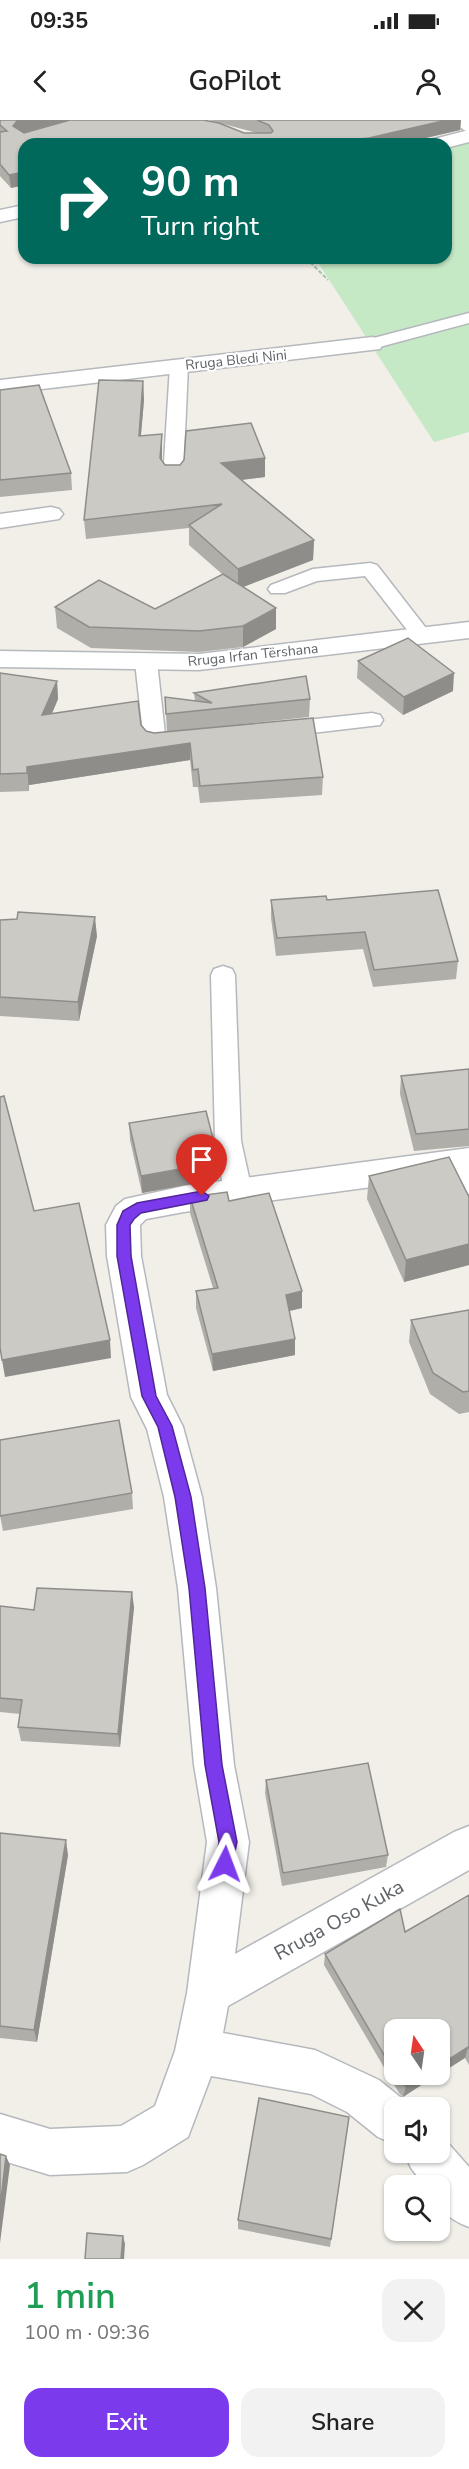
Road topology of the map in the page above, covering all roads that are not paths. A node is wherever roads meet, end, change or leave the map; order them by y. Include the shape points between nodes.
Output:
1 (459, 120) edge
2 (469, 127) edge
3 (469, 136) edge
4 (452, 140) edge
5 (18, 212) edge
6 (0, 216) edge
7 (469, 318) edge
8 (372, 344) joint
9 (179, 366) junction
10 (0, 387) edge
11 (173, 478) edge
12 (51, 514) dead end
13 (0, 521) edge
14 (278, 589) dead end
15 (469, 630) edge
16 (422, 636) junction
17 (0, 659) edge
18 (146, 662) junction
19 (372, 720) dead end
20 (256, 732) edge
21 (200, 738) edge
22 (223, 975) dead end
23 (467, 1169) edge
24 (238, 1191) junction
25 (469, 1847) edge
26 (208, 1993) junction
27 (197, 2051) junction
28 (384, 2113) edge
29 (0, 2137) edge
30 (436, 2163) edge
31 (469, 2204) edge

1 - 2 lane
3 - 4 street
5 - 6 street
7 - 8 lane, Rruga Bledi Nini
8 - 9 street, Rruga Bledi Nini
9 - 10 street, Rruga Bledi Nini
9 - 11 lane
12 - 13 street
14 - 16 lane via 313,575 370,569
15 - 16 street, Rruga Irfan Tërshana
16 - 18 street, Rruga Irfan Tërshana via 224,660
17 - 18 street, Rruga Irfan Tërshana
18 - 21 lane via 154,742
19 - 20 lane
22 - 24 lane via 228,1141
23 - 24 street
24 - 26 street via 137,1208 123,1225 124,1256 149,1396 165,1426 183,1497 197,1588 214,1765 228,1842
25 - 26 street, Rruga Oso Kuka
26 - 27 street
27 - 28 street via 315,2072 363,2096
27 - 29 street via 172,2121 127,2149 50,2152
30 - 31 street

